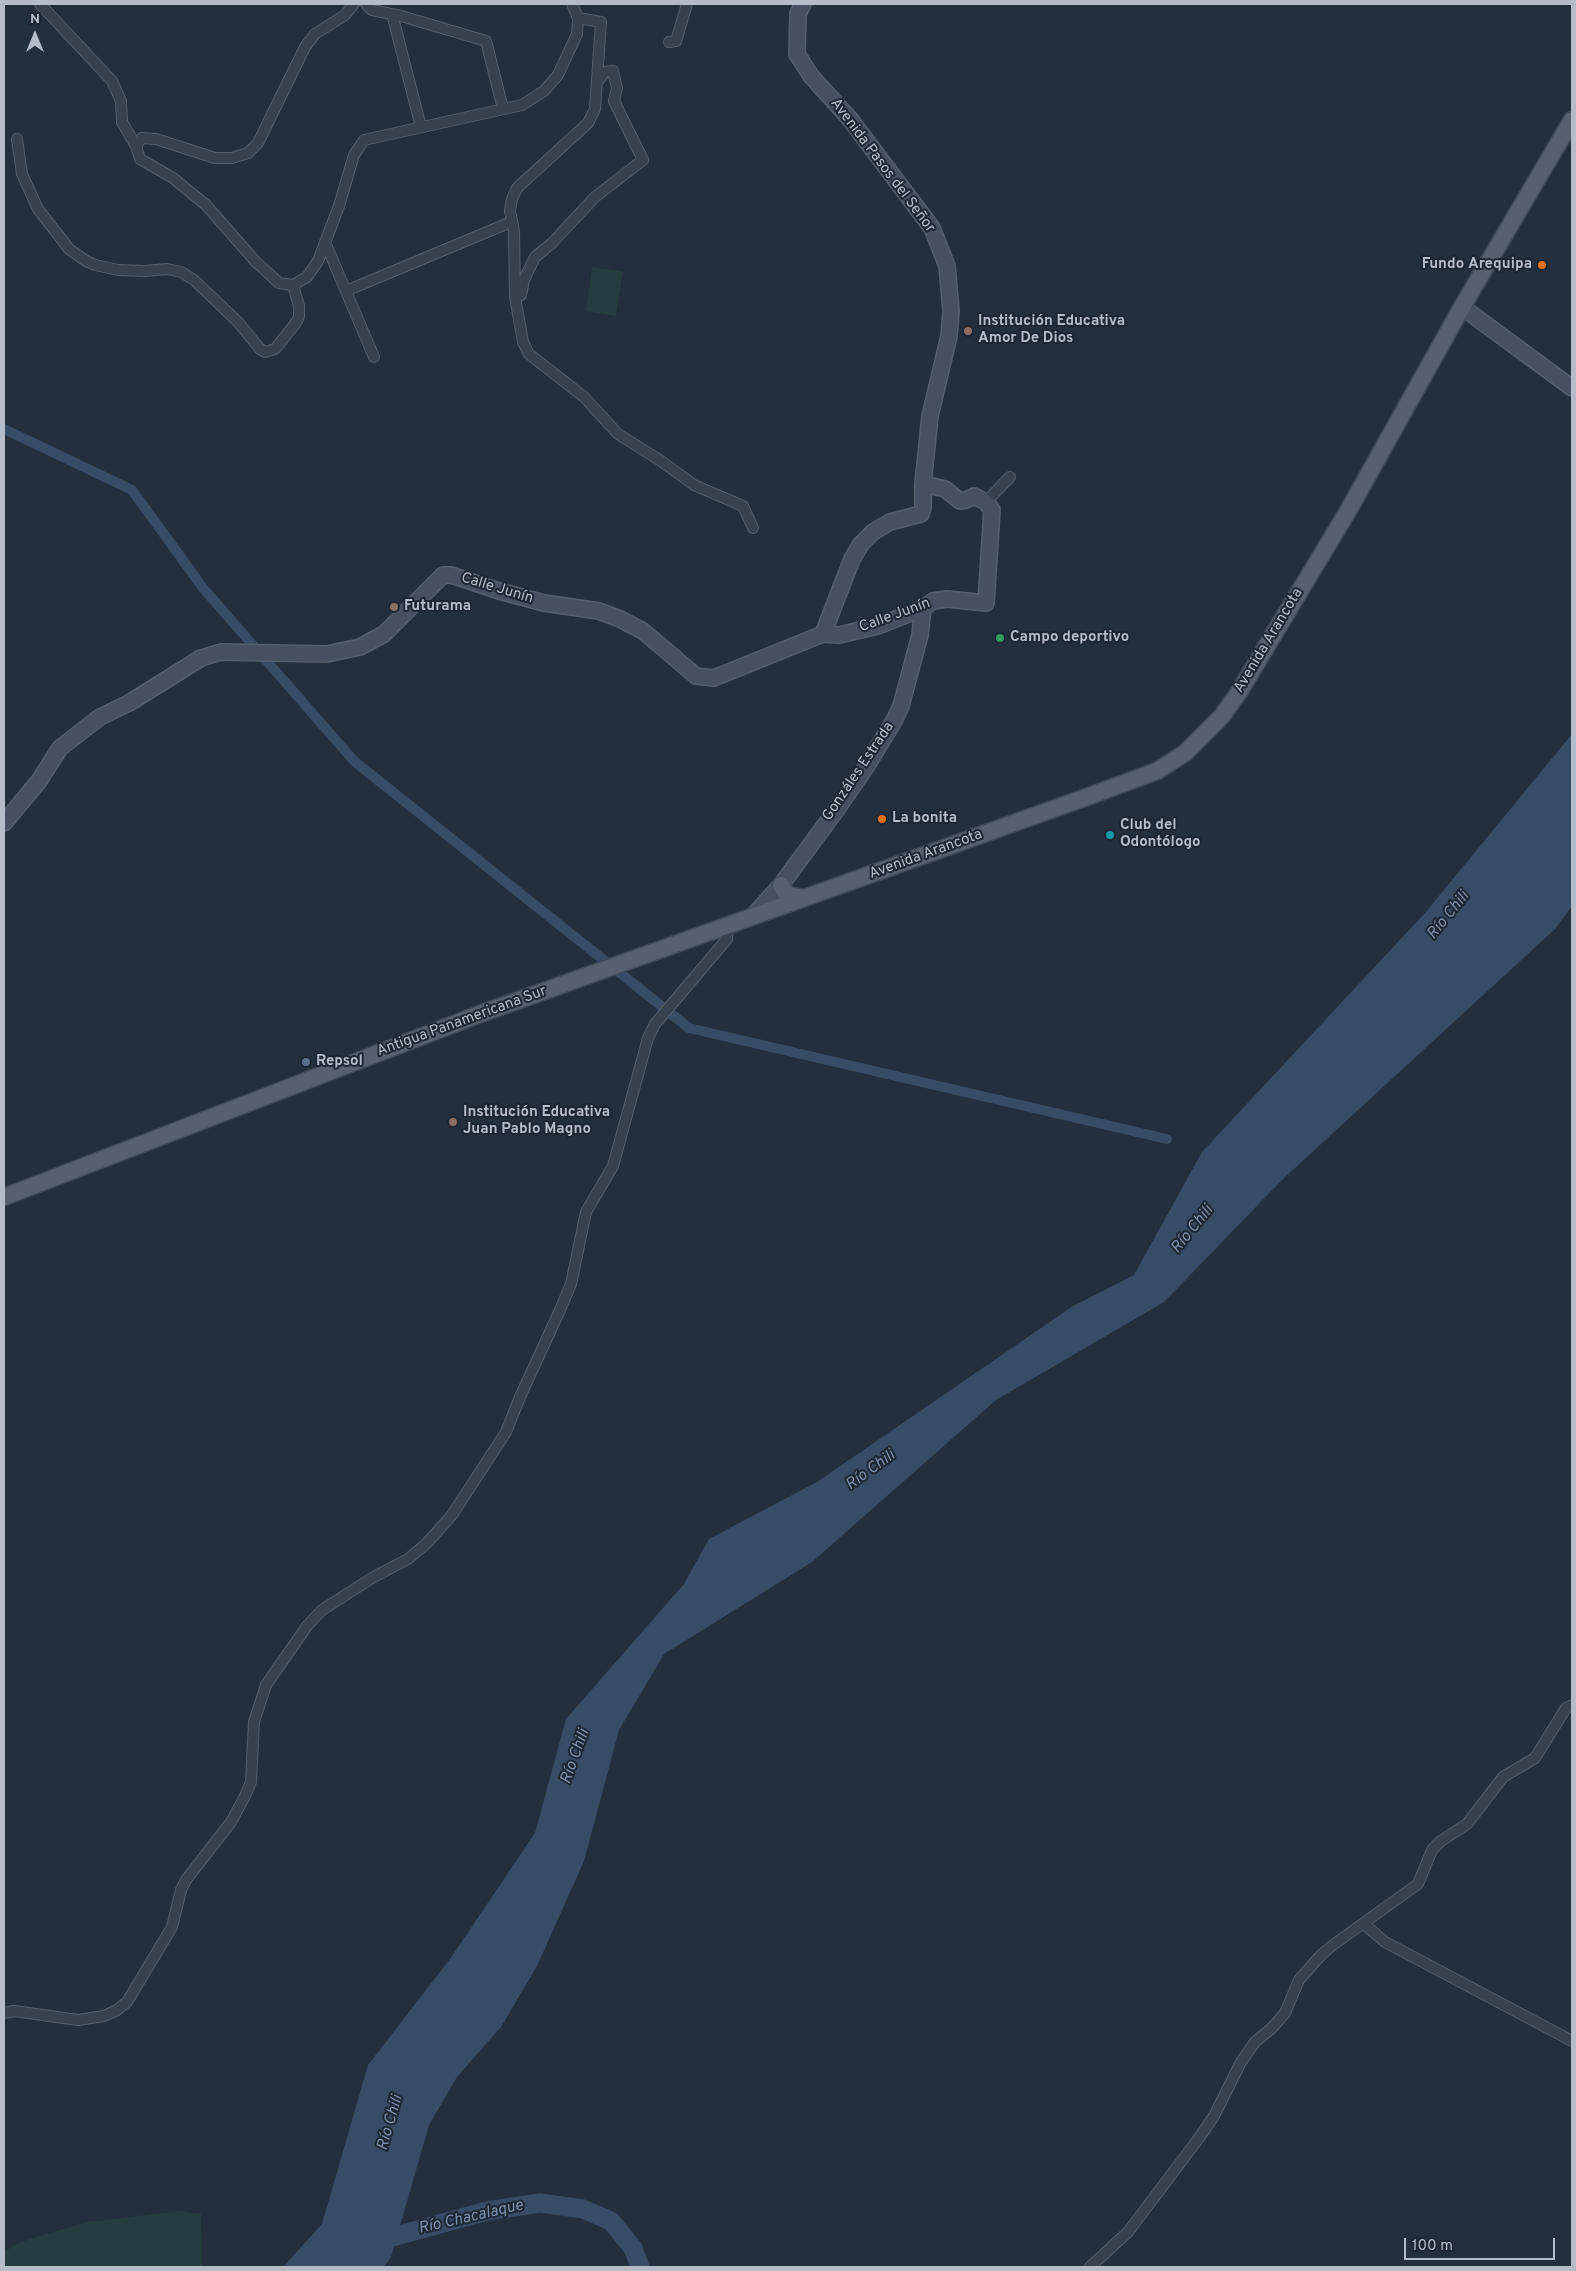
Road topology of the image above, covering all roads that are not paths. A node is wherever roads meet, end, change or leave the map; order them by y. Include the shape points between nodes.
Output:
1 (40, 4) edge
2 (354, 4) edge
3 (366, 4) edge
4 (572, 4) edge
5 (686, 4) edge
6 (803, 4) edge
7 (392, 14) junction
8 (578, 18) junction
9 (669, 42) dead end
10 (598, 81) junction
11 (503, 109) junction
12 (1572, 120) edge
13 (421, 127) junction
14 (17, 139) dead end
15 (136, 146) junction
16 (511, 222) junction
17 (325, 242) junction
18 (293, 285) junction
19 (346, 291) junction
20 (515, 297) junction
21 (1462, 307) junction
22 (374, 357) dead end
23 (1572, 388) edge
24 (1010, 477) dead end
25 (923, 484) junction
26 (986, 502) junction
27 (753, 528) dead end
28 (923, 608) junction
29 (823, 634) junction
30 (4, 823) edge
31 (781, 886) junction
32 (804, 898) junction
33 (753, 916) junction
34 (728, 925) junction
35 (4, 1197) edge
36 (1572, 1705) edge
37 (1364, 1924) junction
38 (4, 2014) edge
39 (1572, 2041) edge
40 (1090, 2267) edge

1 - 15 street via 112,81 121,102 122,122
2 - 15 street via 345,15 315,34 305,47 258,143 248,153 232,158 215,158 156,138 142,138
3 - 7 street via 372,10
4 - 8 street
5 - 9 street via 676,41
6 - 25 street, Avenida Pasos del Señor via 798,14 797,54 811,76 850,119 922,214 940,244 947,266 951,311 949,336 930,416
7 - 11 street via 486,41
7 - 13 street
8 - 10 street via 601,22
8 - 11 street via 577,34 558,75 544,91 522,106
10 - 16 street via 592,117 517,188 512,199
10 - 20 street via 605,72 613,71 617,88 614,101 643,160 595,197 535,257 521,295
11 - 13 street
12 - 21 main road, Avenida Arancota
13 - 17 street via 364,140 354,155
14 - 18 street via 22,174 38,209 69,249 95,265 118,270 167,269 182,272 238,322 265,352 275,349 299,317
15 - 18 street via 140,158 173,178 206,205 255,261 279,282
16 - 19 street
16 - 20 street via 514,231
17 - 18 street via 307,277
17 - 19 street
19 - 22 street
20 - 27 street via 522,342 529,354 584,397 618,434 694,485 743,506
21 - 23 street
21 - 32 main road, Avenida Arancota via 1348,511 1239,692 1203,737 1185,753 1156,770
24 - 26 street
25 - 26 street via 945,489 960,500 974,496
25 - 29 street, Avenida Pasos del Señor via 921,514 890,522 861,544
26 - 28 street, Calle Junín via 992,510 993,519 986,602 947,599 933,601
28 - 29 street, Calle Junín via 878,626 839,635
28 - 31 street, Gonzáles Estrada via 920,635 895,719 866,766
29 - 30 street, Calle Junín via 714,678 696,676 644,631 620,619 599,611 544,603 443,575 384,634 360,647 327,654 222,652 201,658 129,703 100,717 60,748 39,781
31 - 32 main road via 787,895
31 - 33 street, Gonzáles Estrada
32 - 33 main road, Avenida Arancota
33 - 34 main road, Antigua Panamericana Sur
34 - 35 main road, Antigua Panamericana Sur via 475,1016
34 - 38 street via 727,938 655,1024 648,1038 613,1166 586,1212 571,1284 506,1432 452,1516 408,1559 322,1610 266,1685 254,1722 251,1782 245,1796 231,1822 186,1880 172,1928 127,2002 104,2016 78,2020 14,2010
36 - 37 street via 1566,1708 1535,1758 1503,1777 1466,1824 1432,1850 1418,1884
37 - 39 street via 1385,1942
37 - 40 street via 1321,1956 1299,1980 1285,2013 1255,2042 1241,2062 1199,2138 1128,2232

